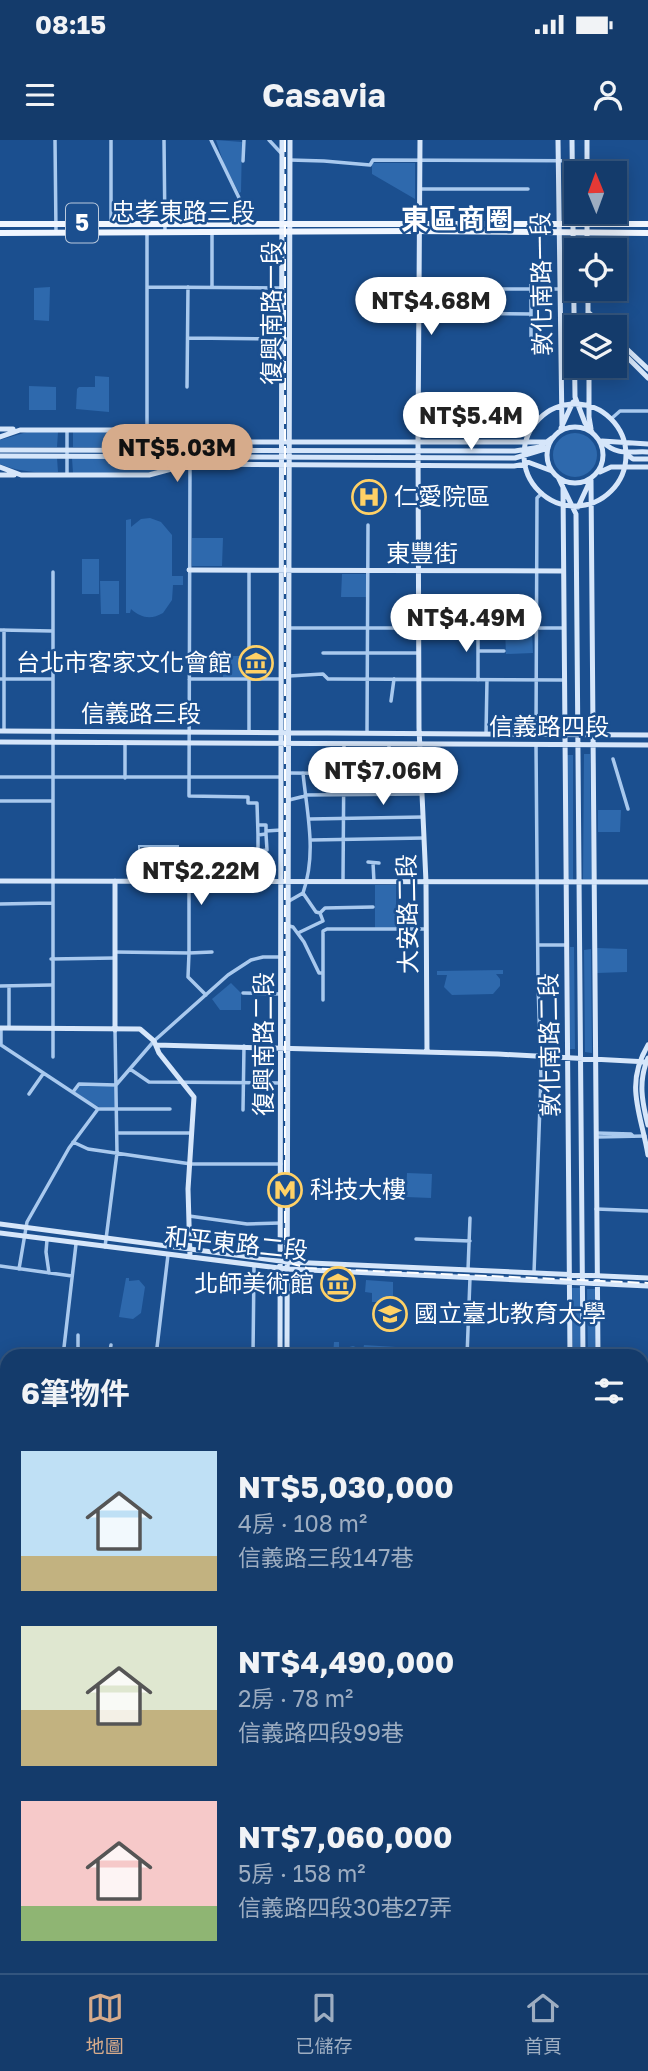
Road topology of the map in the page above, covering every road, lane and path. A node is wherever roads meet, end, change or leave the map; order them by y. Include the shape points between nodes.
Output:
1 (55, 140) edge
2 (111, 140) edge
3 (164, 140) edge
4 (211, 140) edge
5 (243, 140) edge
6 (269, 140) edge
7 (282, 140) edge
8 (290, 140) edge
9 (420, 140) edge
10 (558, 140) edge
11 (572, 140) edge
12 (587, 140) edge
13 (282, 154) junction
14 (290, 160) junction
15 (420, 160) junction
16 (243, 161) dead end
17 (559, 161) junction
18 (564, 161) edge
19 (572, 161) edge
20 (587, 161) edge
21 (420, 189) junction
22 (528, 189) dead end
23 (243, 222) junction
24 (0, 223) edge
25 (56, 223) junction
26 (111, 223) junction
27 (165, 223) junction
28 (420, 223) junction
29 (480, 223) junction
30 (559, 223) junction
31 (564, 223) edge
32 (574, 224) edge
33 (587, 224) edge
34 (627, 224) edge
35 (648, 224) edge
36 (286, 227) junction
37 (212, 231) junction
38 (418, 231) junction
39 (480, 231) junction
40 (56, 232) junction
41 (147, 232) junction
42 (165, 232) junction
43 (559, 232) junction
44 (574, 232) junction
45 (0, 233) edge
46 (587, 233) junction
47 (648, 233) edge
48 (587, 238) edge
49 (531, 275) dead end
50 (147, 287) junction
51 (188, 287) junction
52 (212, 287) junction
53 (283, 288) junction
54 (418, 289) junction
55 (531, 289) junction
56 (560, 289) junction
57 (588, 301) edge
58 (588, 312) joint
59 (418, 313) junction
60 (531, 314) junction
61 (591, 315) edge
62 (188, 338) junction
63 (286, 339) junction
64 (531, 339) dead end
65 (627, 349) edge
66 (627, 357) edge
67 (648, 369) edge
68 (589, 378) edge
69 (648, 378) edge
70 (187, 387) dead end
71 (575, 405) junction
72 (589, 406) junction
73 (561, 407) junction
74 (648, 411) edge
75 (611, 419) junction
76 (0, 429) edge
77 (20, 430) junction
78 (67, 430) junction
79 (148, 430) junction
80 (592, 432) junction
81 (0, 437) edge
82 (553, 438) junction
83 (600, 440) junction
84 (187, 442) junction
85 (281, 442) junction
86 (289, 442) junction
87 (418, 443) junction
88 (625, 444) junction
89 (648, 444) edge
90 (212, 449) junction
91 (0, 450) edge
92 (281, 450) junction
93 (648, 452) edge
94 (67, 453) junction
95 (289, 454) junction
96 (418, 454) junction
97 (626, 454) junction
98 (525, 455) junction
99 (0, 456) edge
100 (281, 457) junction
101 (648, 459) edge
102 (190, 464) junction
103 (281, 465) junction
104 (289, 465) junction
105 (418, 465) junction
106 (0, 467) edge
107 (625, 467) junction
108 (648, 467) edge
109 (552, 472) junction
110 (0, 475) edge
111 (21, 475) junction
112 (67, 475) junction
113 (558, 477) junction
114 (594, 477) junction
115 (563, 487) junction
116 (542, 493) junction
117 (590, 503) junction
118 (562, 504) junction
119 (576, 505) junction
120 (368, 525) dead end
121 (190, 570) junction
122 (250, 570) junction
123 (282, 570) junction
124 (289, 571) junction
125 (368, 571) junction
126 (418, 571) junction
127 (52, 572) dead end
128 (537, 572) junction
129 (563, 572) junction
130 (289, 628) junction
131 (368, 628) junction
132 (418, 628) junction
133 (478, 628) junction
134 (537, 628) junction
135 (563, 628) junction
136 (2, 631) edge
137 (52, 631) junction
138 (478, 651) junction
139 (504, 651) dead end
140 (323, 653) dead end
141 (368, 653) junction
142 (418, 653) junction
143 (289, 676) junction
144 (2, 679) edge
145 (52, 679) junction
146 (188, 679) junction
147 (249, 679) junction
148 (281, 679) junction
149 (368, 679) junction
150 (394, 679) junction
151 (419, 679) junction
152 (537, 679) junction
153 (478, 680) junction
154 (487, 680) junction
155 (564, 680) junction
156 (391, 701) dead end
157 (2, 731) edge
158 (52, 731) junction
159 (188, 732) junction
160 (249, 732) junction
161 (281, 732) junction
162 (367, 733) junction
163 (419, 733) junction
164 (486, 734) junction
165 (536, 734) junction
166 (565, 734) junction
167 (578, 734) junction
168 (592, 734) junction
169 (648, 734) edge
170 (289, 738) junction
171 (0, 742) edge
172 (52, 742) junction
173 (125, 742) junction
174 (189, 743) junction
175 (281, 743) junction
176 (344, 744) junction
177 (389, 744) junction
178 (419, 744) junction
179 (536, 744) junction
180 (565, 744) junction
181 (578, 744) junction
182 (592, 744) junction
183 (648, 745) edge
184 (613, 759) dead end
185 (289, 773) junction
186 (303, 774) junction
187 (344, 774) junction
188 (389, 774) junction
189 (0, 777) edge
190 (52, 777) junction
191 (281, 777) junction
192 (125, 778) junction
193 (189, 778) junction
194 (421, 794) junction
195 (344, 795) junction
196 (389, 795) junction
197 (305, 796) junction
198 (289, 800) junction
199 (0, 801) edge
200 (52, 801) junction
201 (628, 809) dead end
202 (423, 817) junction
203 (343, 818) junction
204 (310, 819) junction
205 (258, 825) junction
206 (281, 830) junction
207 (266, 832) junction
208 (258, 835) junction
209 (424, 838) junction
210 (342, 839) junction
211 (310, 840) junction
212 (258, 851) junction
213 (190, 853) dead end
214 (368, 862) dead end
215 (0, 881) edge
216 (52, 881) junction
217 (115, 881) junction
218 (281, 881) junction
219 (289, 881) junction
220 (307, 881) junction
221 (426, 881) junction
222 (189, 882) junction
223 (343, 882) junction
224 (374, 882) junction
225 (537, 882) junction
226 (566, 883) junction
227 (580, 883) junction
228 (594, 883) junction
229 (648, 883) edge
230 (303, 893) junction
231 (289, 901) junction
232 (52, 903) junction
233 (0, 904) edge
234 (373, 907) dead end
235 (320, 913) junction
236 (289, 926) junction
237 (426, 929) junction
238 (298, 933) junction
239 (538, 945) junction
240 (566, 945) junction
241 (212, 952) dead end
242 (189, 953) junction
243 (115, 956) junction
244 (281, 957) junction
245 (289, 957) junction
246 (51, 958) junction
247 (323, 973) junction
248 (51, 985) junction
249 (0, 986) edge
250 (9, 986) junction
251 (243, 993) dead end
252 (281, 993) junction
253 (206, 995) junction
254 (323, 1000) dead end
255 (0, 1028) edge
256 (9, 1028) junction
257 (52, 1030) junction
258 (116, 1030) junction
259 (155, 1043) junction
260 (648, 1045) edge
261 (244, 1046) junction
262 (285, 1048) junction
263 (426, 1052) junction
264 (541, 1056) junction
265 (53, 1058) dead end
266 (568, 1058) junction
267 (581, 1059) junction
268 (595, 1060) junction
269 (645, 1061) edge
270 (130, 1069) junction
271 (43, 1074) junction
272 (182, 1081) junction
273 (244, 1083) junction
274 (281, 1083) junction
275 (116, 1085) junction
276 (72, 1093) junction
277 (29, 1094) dead end
278 (98, 1109) junction
279 (117, 1109) junction
280 (170, 1109) dead end
281 (243, 1110) dead end
282 (648, 1125) edge
283 (117, 1133) junction
284 (192, 1133) junction
285 (596, 1135) junction
286 (645, 1136) junction
287 (74, 1142) junction
288 (117, 1153) junction
289 (648, 1155) edge
290 (191, 1164) junction
291 (281, 1164) junction
292 (596, 1209) junction
293 (648, 1211) edge
294 (189, 1216) junction
295 (470, 1218) dead end
296 (280, 1223) junction
297 (0, 1224) edge
298 (26, 1227) junction
299 (0, 1233) edge
300 (24, 1237) junction
301 (106, 1238) junction
302 (415, 1239) dead end
303 (47, 1240) junction
304 (470, 1241) junction
305 (76, 1243) junction
306 (105, 1247) junction
307 (191, 1249) junction
308 (168, 1255) junction
309 (190, 1257) junction
310 (280, 1261) junction
311 (288, 1262) junction
312 (254, 1265) junction
313 (0, 1266) edge
314 (19, 1269) junction
315 (284, 1269) junction
316 (49, 1273) junction
317 (534, 1273) junction
318 (469, 1274) junction
319 (72, 1276) junction
320 (648, 1278) edge
321 (570, 1279) junction
322 (583, 1279) junction
323 (597, 1280) junction
324 (648, 1286) edge
325 (78, 1335) dead end
326 (111, 1345) dead end
327 (64, 1349) edge
328 (77, 1349) edge
329 (110, 1349) edge
330 (157, 1349) edge
331 (253, 1349) edge
332 (280, 1349) edge
333 (287, 1349) edge
334 (468, 1349) edge
335 (570, 1349) edge
336 (583, 1349) edge
337 (598, 1349) edge

1 - 25 street
2 - 26 street
3 - 27 street
4 - 23 street via 241,202
5 - 16 street
6 - 13 street
7 - 13 main road, 復興南路一段
8 - 14 main road, 復興南路一段
9 - 15 main road, 大安路二段
10 - 17 main road, 敦化南路一段
11 - 19 main road, 敦化南路一段
12 - 20 main road
13 - 36 main road, 復興南路一段
14 - 15 street via 370,165 373,160
14 - 36 main road, 復興南路一段
15 - 17 street
15 - 21 main road, 大安路二段
17 - 18 street
17 - 30 main road, 敦化南路一段
21 - 22 street
21 - 28 main road, 大安路二段
23 - 27 main road, 忠孝東路三段 / 5
23 - 36 main road, 忠孝東路三段 / 5
24 - 25 main road, 忠孝東路三段 / 5
25 - 26 main road, 忠孝東路三段 / 5
25 - 40 street
26 - 27 main road, 忠孝東路三段 / 5
27 - 42 street
28 - 29 main road, 5
28 - 36 main road, 5
28 - 38 main road, 大安路二段
29 - 30 main road, 5
29 - 39 street
30 - 31 main road, 5
30 - 43 main road, 敦化南路一段
32 - 44 main road, 敦化南路一段
33 - 46 main road, 敦化南路一段
34 - 35 main road, 5
36 - 37 main road, 忠孝東路三段 / 5
36 - 38 main road, 5
36 - 53 main road, 復興南路一段
36 - 63 main road, 復興南路一段
37 - 42 main road, 忠孝東路三段 / 5
37 - 52 street
38 - 39 main road, 5
38 - 54 main road, 大安路二段
39 - 43 main road, 5
40 - 41 main road, 忠孝東路三段 / 5
40 - 45 main road, 忠孝東路三段 / 5
41 - 42 main road, 忠孝東路三段 / 5
41 - 50 street
43 - 44 main road, 5
43 - 56 main road, 敦化南路一段
44 - 46 main road, 5
44 - 71 main road, 敦化南路一段
46 - 47 main road, 5
46 - 48 main road, 敦化南路一段
49 - 55 street
50 - 51 street
50 - 79 street
51 - 52 street
51 - 62 street
52 - 53 street
53 - 63 main road, 復興南路一段
54 - 55 street
54 - 59 main road, 大安路二段
55 - 56 street
55 - 60 street
56 - 73 main road, 敦化南路一段
57 - 58 main road, 敦化南路一段
58 - 61 main road
59 - 60 street
59 - 87 main road, 大安路二段
60 - 64 street
62 - 63 street
62 - 70 street
63 - 85 main road, 復興南路一段
63 - 86 main road, 復興南路一段
65 - 67 main road
66 - 69 main road
68 - 72 main road, 敦化南路一段
71 - 72 main road
71 - 73 main road
71 - 80 main road
71 - 82 main road, 敦化南路一段
72 - 75 main road
72 - 80 main road, 敦化南路一段
73 - 82 main road, 敦化南路一段
73 - 98 main road via 538,421
74 - 75 street via 621,411
75 - 88 main road
76 - 77 main road
77 - 78 main road
77 - 81 main road
78 - 79 main road
78 - 94 street
79 - 84 main road
80 - 82 main road via 571,427
80 - 83 main road
82 - 98 main road
82 - 98 main road
82 - 109 main road via 547,460
83 - 88 main road
83 - 97 main road via 611,450
83 - 114 main road via 604,454
84 - 85 main road
84 - 90 main road
85 - 86 main road
85 - 92 main road, 復興南路一段
86 - 87 main road
86 - 95 main road, 復興南路一段
87 - 96 main road, 大安路二段
87 - 98 main road
88 - 89 main road
88 - 97 main road
90 - 92 main road
90 - 94 main road
91 - 94 main road
92 - 95 main road
92 - 100 main road, 復興南路一段
93 - 97 main road
94 - 99 main road
94 - 100 main road
94 - 112 street
95 - 96 main road
95 - 100 main road
95 - 104 main road, 復興南路一段
96 - 98 main road
96 - 98 main road via 515,451
96 - 105 main road, 大安路二段
97 - 101 main road
97 - 107 main road
98 - 105 main road
98 - 109 main road
98 - 116 main road via 529,476
100 - 103 main road, 復興南路一段
102 - 103 main road
102 - 112 main road via 149,475
102 - 121 street
103 - 104 main road
103 - 123 main road, 復興南路一段
104 - 105 main road
104 - 124 main road, 復興南路一段
105 - 126 main road, 大安路二段
106 - 111 main road
107 - 108 main road
107 - 114 main road via 611,467
107 - 117 main road via 612,490
109 - 113 main road
110 - 111 main road
111 - 112 main road
113 - 114 main road via 578,483
113 - 115 main road
114 - 117 main road
114 - 119 main road
115 - 118 main road
115 - 119 main road
116 - 118 main road
116 - 128 street via 537,498
117 - 119 main road
117 - 168 main road
118 - 119 main road
118 - 129 main road
119 - 167 main road
120 - 125 street
121 - 122 main road, 東豐街
121 - 146 street
122 - 123 main road, 東豐街
122 - 147 street
123 - 124 main road, 東豐街
123 - 148 main road, 復興南路一段
124 - 125 main road, 東豐街
124 - 130 main road, 復興南路一段
125 - 126 main road, 東豐街
125 - 131 street
126 - 128 main road, 東豐街
126 - 132 main road, 大安路二段
127 - 137 street
128 - 129 main road, 東豐街
128 - 134 street
129 - 135 main road
130 - 131 street
130 - 143 main road, 復興南路一段
131 - 132 street
131 - 141 street
132 - 133 street
132 - 142 main road, 大安路二段
133 - 134 street
133 - 138 street
134 - 135 street
134 - 152 street
135 - 155 main road
136 - 137 street
136 - 144 street
137 - 145 street
138 - 139 street
138 - 153 street
140 - 141 street
141 - 142 street
141 - 149 street
142 - 151 main road, 大安路二段
143 - 149 street
143 - 170 main road, 復興南路一段
144 - 145 street
144 - 157 street
145 - 158 street
146 - 147 street
146 - 159 street
147 - 148 street
147 - 160 street
148 - 161 main road, 復興南路一段
149 - 150 street
149 - 162 street
150 - 151 street
150 - 156 street
151 - 153 street
151 - 163 main road, 大安路二段
152 - 154 street
152 - 155 street
152 - 165 street
153 - 154 street
154 - 164 street
155 - 166 main road
157 - 158 main road, 信義路三段
158 - 159 main road, 信義路三段
158 - 172 street
159 - 160 main road, 信義路三段
159 - 174 street
160 - 161 main road, 信義路三段
161 - 170 main road, 信義路四段
161 - 175 main road, 復興南路二段
162 - 163 main road, 信義路四段
162 - 170 main road, 信義路四段
163 - 164 main road, 信義路四段
163 - 178 main road, 大安路二段
164 - 165 main road, 信義路四段
165 - 166 main road, 信義路四段
166 - 167 main road, 信義路四段
166 - 180 main road, 敦化南路二段
167 - 168 main road, 信義路四段
167 - 181 main road
168 - 169 main road, 信義路四段
168 - 182 main road, 敦化南路二段
170 - 175 main road, 信義路四段
170 - 176 main road, 信義路四段
170 - 185 main road, 復興南路二段
171 - 172 main road, 信義路三段
172 - 173 main road, 信義路三段
172 - 190 street
173 - 174 main road, 信義路三段
173 - 192 street
174 - 175 main road, 信義路三段
174 - 193 street
175 - 191 main road, 復興南路二段
176 - 177 main road, 信義路四段
176 - 187 street
177 - 178 main road, 信義路四段
177 - 188 street
178 - 179 main road, 信義路四段
178 - 194 main road, 大安路二段
179 - 180 main road, 信義路四段
179 - 225 street
180 - 181 main road, 信義路四段
180 - 226 main road, 敦化南路二段
181 - 182 main road, 信義路四段
181 - 227 main road, 敦化南路二段
182 - 183 main road, 信義路四段
182 - 228 main road, 敦化南路二段
184 - 201 street
185 - 186 street
185 - 198 main road, 復興南路二段
186 - 187 street
186 - 197 street
187 - 188 street
187 - 195 street
188 - 196 street
189 - 190 street
190 - 192 street
190 - 200 street
191 - 193 street
191 - 206 main road, 復興南路二段
192 - 193 street
193 - 205 street via 189,796 248,797 248,803 257,803
194 - 196 street
194 - 202 main road, 大安路二段
195 - 196 street
195 - 197 street
195 - 203 street
197 - 198 street
197 - 204 street
198 - 219 main road, 復興南路二段
199 - 200 street
200 - 216 street
202 - 203 street
202 - 209 main road, 大安路二段
203 - 204 street
203 - 210 street
204 - 211 street
205 - 207 street via 266,825
205 - 208 street
206 - 207 street
206 - 218 main road, 復興南路二段
207 - 208 street
207 - 212 street via 267,850
208 - 212 street
209 - 210 street
209 - 221 main road, 大安路二段
210 - 211 street
210 - 223 street
211 - 220 street
212 - 213 street via 258,857
214 - 224 street via 376,863
215 - 216 main road
216 - 217 main road
216 - 232 street
217 - 222 main road
217 - 243 main road
218 - 219 main road
218 - 222 main road
218 - 244 main road, 復興南路二段
219 - 220 main road
219 - 231 main road, 復興南路二段
220 - 223 main road
220 - 230 street
221 - 224 main road
221 - 225 main road
221 - 237 main road, 大安路二段
222 - 242 street
223 - 224 main road
225 - 226 main road
225 - 239 street
226 - 227 main road
226 - 240 main road, 敦化南路二段
227 - 228 main road
227 - 267 main road, 敦化南路二段
228 - 229 main road
228 - 268 main road, 敦化南路二段
230 - 231 street
230 - 235 street
231 - 236 main road, 復興南路二段
232 - 233 street
232 - 246 street
234 - 235 street via 325,908
235 - 238 street via 323,920
236 - 238 street
236 - 245 main road, 復興南路二段
237 - 247 street via 327,929 323,931
237 - 263 main road, 大安路二段
238 - 247 street via 315,969
239 - 240 street
239 - 264 street
240 - 266 main road, 敦化南路二段
241 - 242 street
242 - 243 street
242 - 253 street via 188,977
243 - 246 street
243 - 258 main road
244 - 245 street
244 - 252 main road, 復興南路二段
244 - 253 street via 251,960
245 - 262 main road, 復興南路二段
246 - 248 street
247 - 254 street
248 - 250 street
248 - 257 street
249 - 250 street
250 - 256 street
251 - 252 street
252 - 262 main road, 復興南路二段
253 - 259 street
255 - 256 main road
255 - 271 street via 1,1045
256 - 257 main road
257 - 258 main road
257 - 265 street
258 - 259 main road via 140,1030
258 - 275 street
259 - 261 main road
259 - 270 street
259 - 272 main road
260 - 269 main road
261 - 262 main road
261 - 273 street
262 - 263 main road
262 - 274 main road, 復興南路二段
262 - 311 main road, 復興南路二段
263 - 264 main road
264 - 266 main road
264 - 317 street
266 - 267 main road
266 - 321 main road, 敦化南路二段
267 - 268 main road
267 - 322 main road, 敦化南路二段
268 - 269 main road
268 - 285 main road, 敦化南路二段
269 - 282 main road via 641,1092
269 - 286 main road via 634,1089
270 - 272 street via 149,1082
270 - 275 street
271 - 276 street
271 - 277 street
272 - 273 street
272 - 284 main road via 194,1097
273 - 274 street
273 - 281 street
274 - 291 main road, 復興南路二段
275 - 276 street via 79,1084
275 - 279 street
276 - 278 street
278 - 279 street
278 - 287 street
279 - 280 street
279 - 283 street
283 - 284 street
283 - 288 street
284 - 290 main road
285 - 286 street
285 - 292 main road, 敦化南路二段
286 - 289 main road
287 - 288 street
287 - 298 street
288 - 290 street
288 - 301 street
290 - 291 street
290 - 294 main road
291 - 296 main road, 復興南路二段
292 - 293 street
292 - 323 main road, 敦化南路二段
294 - 296 street via 247,1224
294 - 307 main road
295 - 304 street
296 - 310 main road, 復興南路二段
297 - 298 main road, 和平東路二段
298 - 300 street
298 - 301 main road, 和平東路二段
299 - 300 main road, 和平東路二段
300 - 303 main road, 和平東路二段
300 - 314 street
301 - 306 street
301 - 307 main road, 和平東路二段
302 - 304 street
303 - 305 main road, 和平東路二段
303 - 316 street
304 - 318 street
305 - 306 main road, 和平東路二段
305 - 319 street
306 - 308 main road, 和平東路二段
307 - 309 main road
307 - 310 main road, 和平東路二段
308 - 309 main road, 和平東路二段
308 - 330 street
309 - 312 main road, 和平東路二段
310 - 311 main road, 和平東路二段
310 - 315 main road, 復興南路二段
311 - 315 main road, 復興南路二段
311 - 318 main road, 和平東路二段
312 - 315 main road, 和平東路二段
312 - 331 street
313 - 314 street
314 - 316 street
315 - 318 main road, 和平東路二段
315 - 332 main road, 復興南路二段
315 - 333 main road, 復興南路二段
316 - 319 street
317 - 318 main road
317 - 321 main road
318 - 321 main road
318 - 334 street
319 - 327 street
320 - 323 main road
321 - 322 main road
321 - 335 main road, 敦化南路二段
322 - 323 main road
322 - 336 main road, 敦化南路二段
323 - 324 main road
323 - 337 main road, 敦化南路二段
325 - 328 street
326 - 329 street

